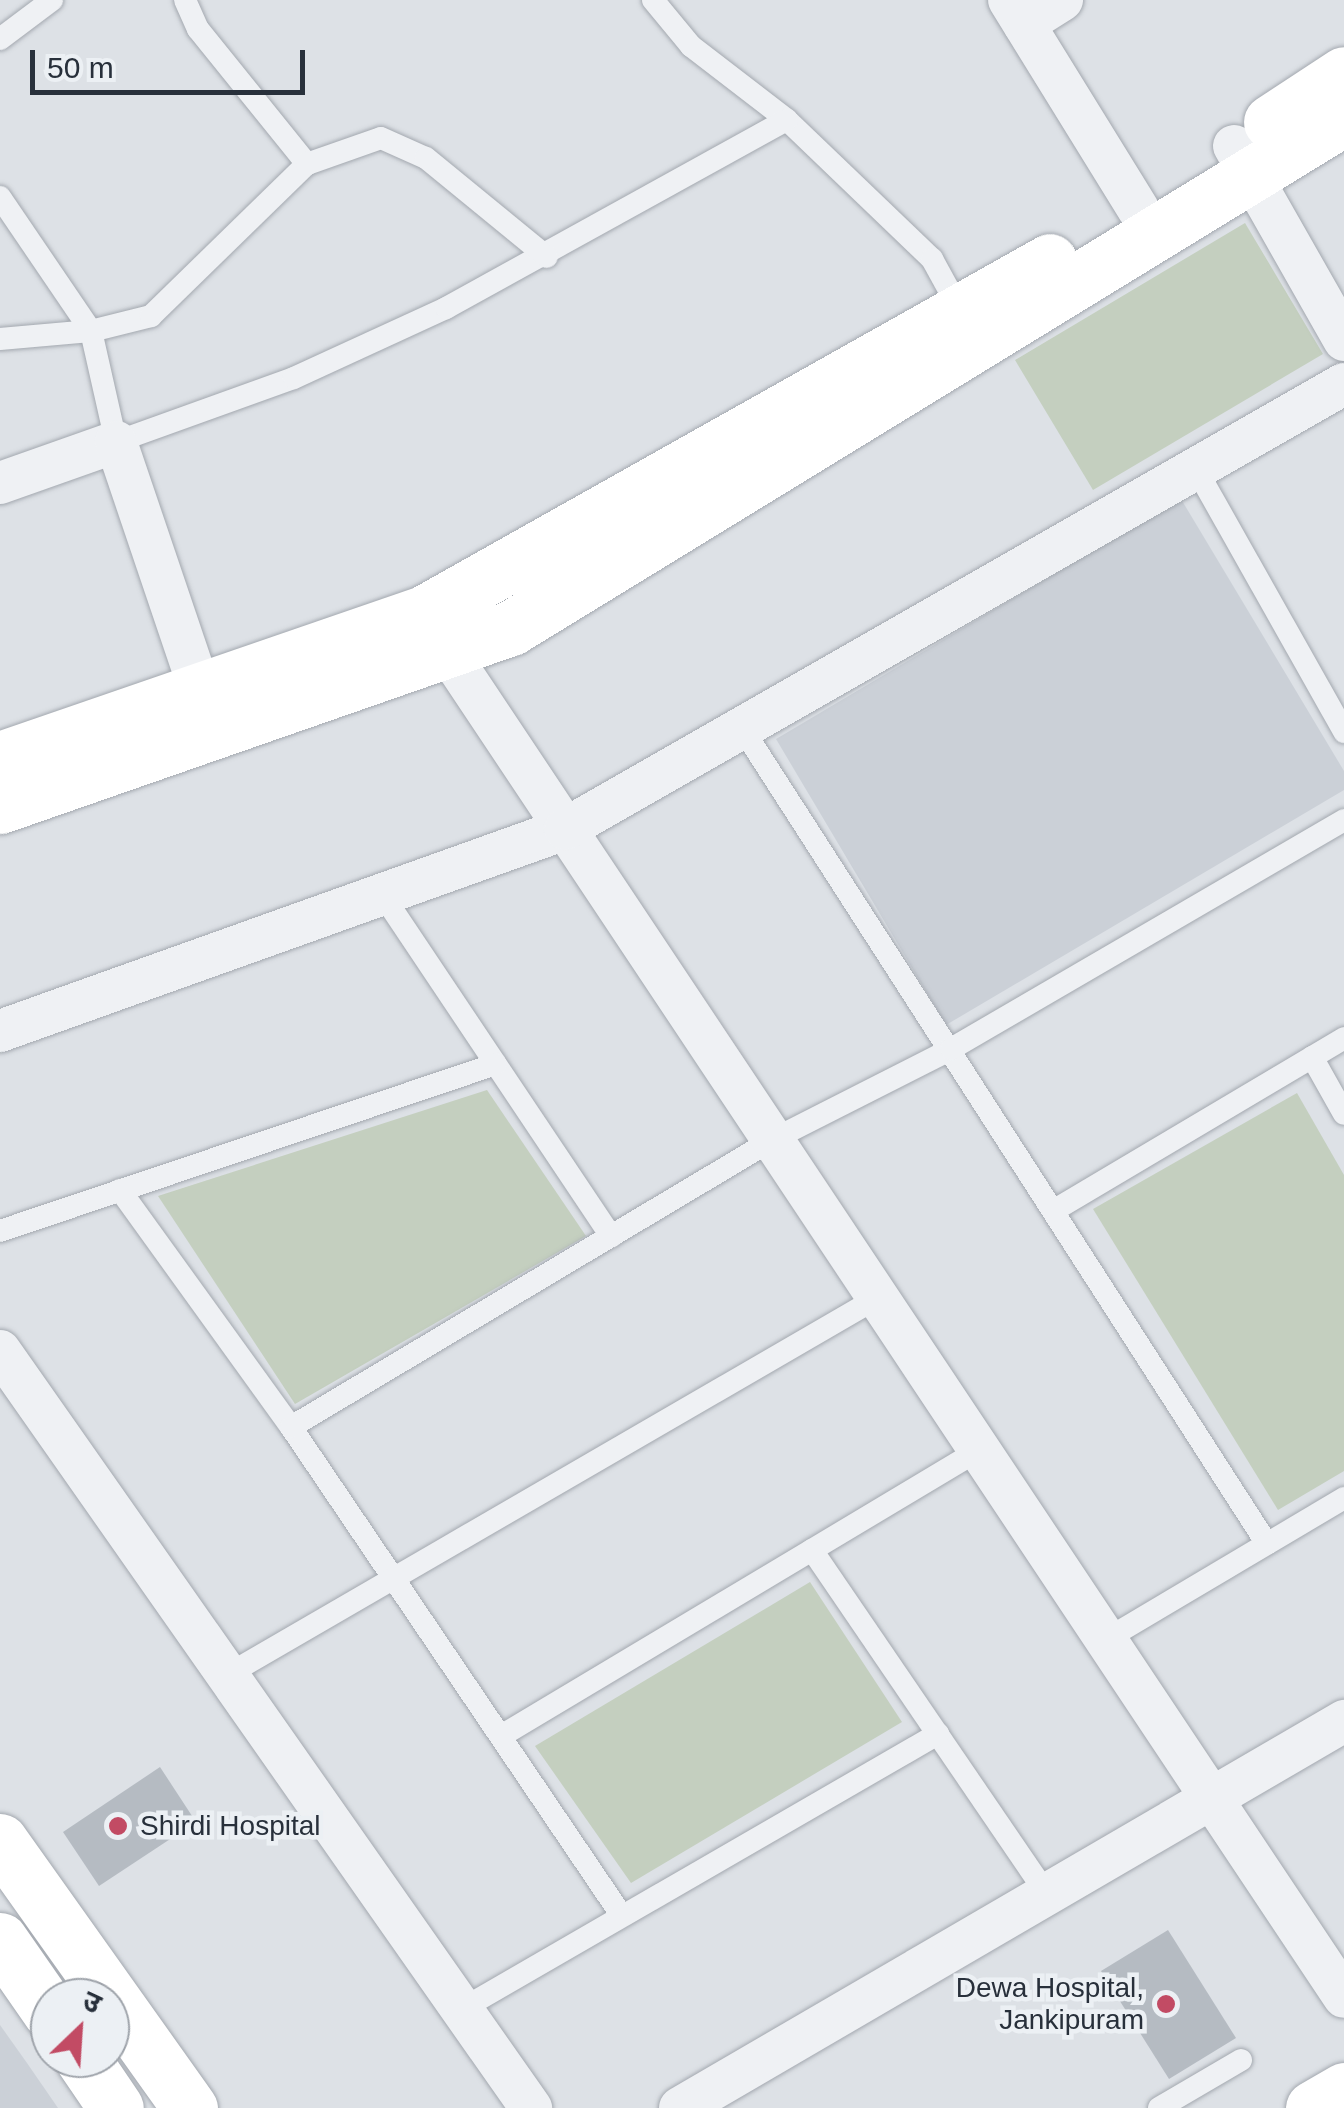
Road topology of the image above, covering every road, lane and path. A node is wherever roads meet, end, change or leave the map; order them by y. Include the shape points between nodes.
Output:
1 (52, 0) edge
2 (185, 0) edge
3 (654, 0) edge
4 (1062, 0) edge
5 (1016, 12) edge
6 (0, 40) edge
7 (1344, 74) edge
8 (1344, 118) edge
9 (787, 120) junction
10 (1243, 161) junction
11 (307, 164) junction
12 (0, 197) edge
13 (1138, 209) junction
14 (547, 257) junction
15 (961, 312) junction
16 (92, 331) junction
17 (0, 339) edge
18 (1344, 340) edge
19 (1344, 384) edge
20 (116, 442) junction
21 (1196, 469) junction
22 (0, 483) edge
23 (434, 632) junction
24 (200, 690) junction
25 (742, 728) junction
26 (1344, 732) edge
27 (0, 758) edge
28 (0, 806) edge
29 (1344, 820) edge
30 (565, 829) junction
31 (382, 894) junction
32 (0, 1031) edge
33 (1344, 1038) edge
34 (951, 1049) junction
35 (1312, 1057) junction
36 (496, 1064) junction
37 (1344, 1114) edge
38 (772, 1140) junction
39 (120, 1190) junction
40 (1053, 1211) junction
41 (0, 1231) edge
42 (611, 1236) junction
43 (877, 1298) junction
44 (0, 1351) edge
45 (291, 1427) junction
46 (979, 1450) junction
47 (1344, 1498) edge
48 (1268, 1544) junction
49 (812, 1550) junction
50 (394, 1579) junction
51 (1104, 1640) junction
52 (227, 1676) junction
53 (1344, 1721) edge
54 (938, 1734) junction
55 (501, 1736) junction
56 (1210, 1800) junction
57 (0, 1840) edge
58 (1047, 1894) junction
59 (622, 1916) junction
60 (0, 1940) edge
61 (30, 1983) edge
62 (1344, 1997) edge
63 (462, 2009) junction
64 (1241, 2060) dead end
65 (96, 2078) edge
66 (1344, 2090) edge
67 (116, 2108) edge
68 (190, 2108) edge
69 (531, 2108) edge
70 (680, 2108) edge
71 (1159, 2108) edge
72 (1313, 2108) edge

1 - 6 lane
2 - 11 lane via 198,30
3 - 9 lane via 692,46
4 - 5 street
5 - 13 street
7 - 10 street
8 - 10 street
9 - 14 lane
9 - 15 lane via 932,259
10 - 13 street
10 - 18 street
10 - 23 street via 528,618
11 - 14 lane via 381,138 426,158
11 - 16 lane via 151,316
12 - 16 lane
13 - 15 street
14 - 20 lane via 294,378
15 - 23 street
16 - 17 lane
16 - 20 lane
19 - 21 street
20 - 22 street
20 - 24 street
21 - 25 street
21 - 26 lane
23 - 24 street
23 - 28 street
23 - 30 street
24 - 27 street
25 - 30 street
25 - 34 lane
29 - 34 lane
30 - 31 street
30 - 38 street
31 - 32 street
31 - 36 lane
33 - 35 lane
34 - 38 lane
34 - 40 lane
35 - 37 lane
35 - 40 lane
36 - 39 lane
36 - 42 lane
38 - 42 lane
38 - 43 street
39 - 41 lane
39 - 45 lane
40 - 48 lane
42 - 45 lane
43 - 46 street
43 - 50 lane
44 - 52 street
45 - 50 lane
46 - 49 lane
46 - 51 street
47 - 48 lane
48 - 51 lane
49 - 54 lane
49 - 55 lane
50 - 52 lane
50 - 55 lane
51 - 56 street
52 - 63 street
53 - 56 street
54 - 58 lane
54 - 59 lane
55 - 59 lane
56 - 58 street
56 - 62 street
57 - 68 street
58 - 70 street
59 - 63 lane
60 - 61 street
63 - 69 street
64 - 71 lane
65 - 67 street
66 - 72 street

